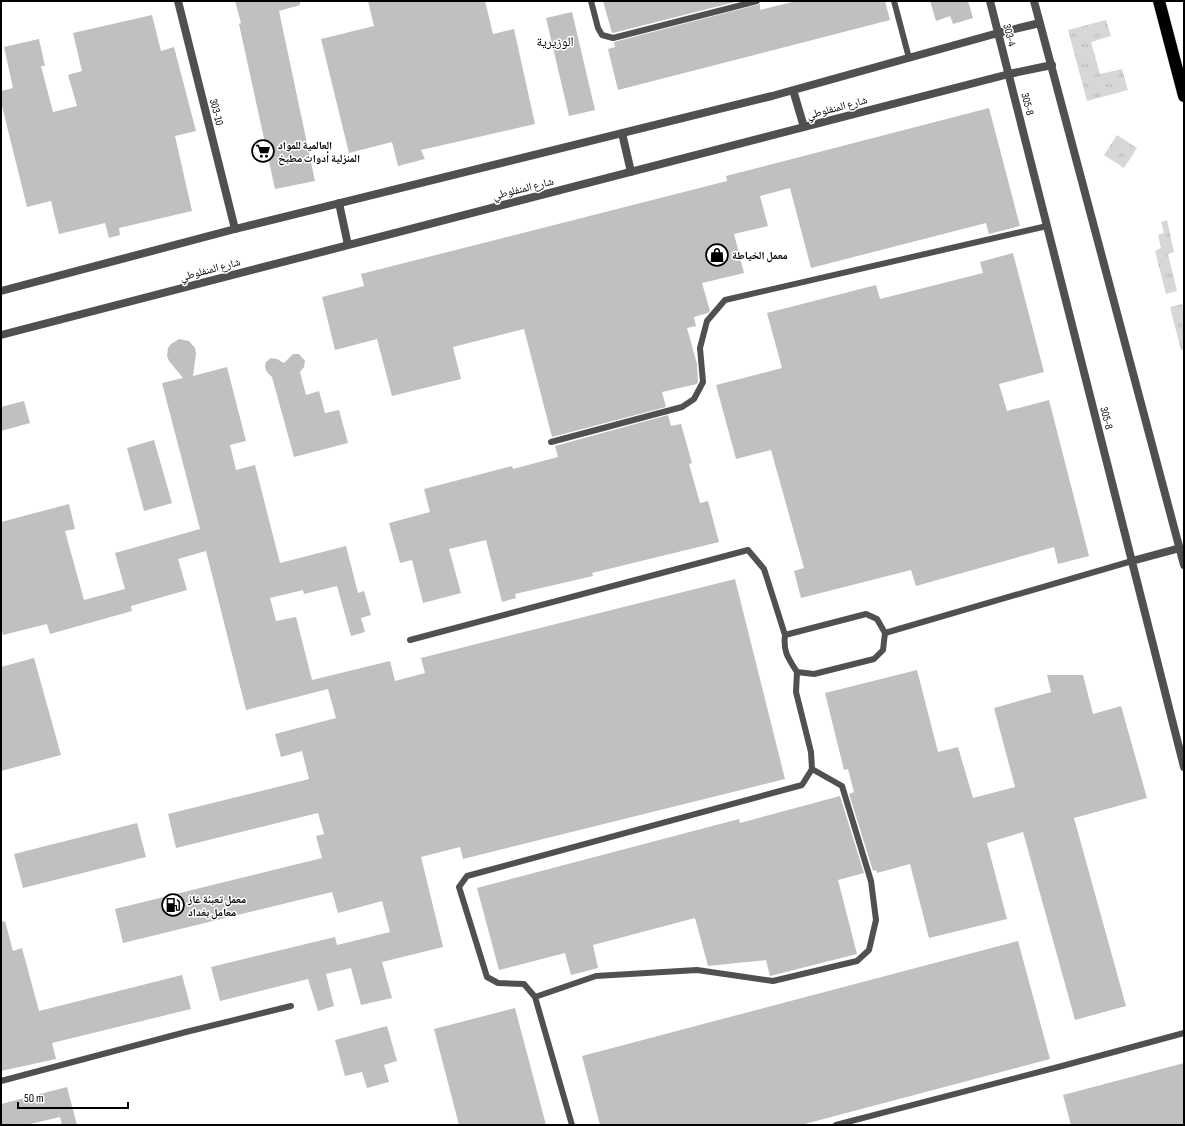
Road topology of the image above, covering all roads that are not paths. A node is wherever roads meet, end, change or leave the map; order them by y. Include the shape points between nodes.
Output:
1 (178, 1) edge
2 (591, 1) edge
3 (757, 1) edge
4 (894, 1) edge
5 (990, 1) edge
6 (1034, 1) edge
7 (1159, 1) edge
8 (1040, 22) junction
9 (998, 33) junction
10 (909, 58) junction
11 (1052, 65) junction
12 (1009, 74) junction
13 (793, 90) junction
14 (1184, 96) edge
15 (804, 127) junction
16 (622, 133) junction
17 (631, 172) junction
18 (339, 203) junction
19 (1047, 226) junction
20 (235, 229) junction
21 (348, 245) junction
22 (1, 291) edge
23 (1, 334) edge
24 (551, 442) dead end
25 (1180, 548) junction
26 (1132, 561) junction
27 (1184, 565) edge
28 (885, 632) junction
29 (785, 634) junction
30 (410, 640) dead end
31 (797, 672) junction
32 (1184, 767) edge
33 (812, 769) junction
34 (535, 997) junction
35 (291, 1006) dead end
36 (1184, 1033) edge
37 (1, 1082) edge
38 (572, 1125) edge
39 (836, 1125) edge

1 - 20 street, 303-10
2 - 3 lane via 598,28 602,35 612,38
4 - 10 lane
5 - 9 street, 303-4
6 - 8 street
7 - 14 highway
8 - 9 street
8 - 11 street
9 - 10 street
9 - 12 street, 303-4
10 - 13 street
11 - 12 street, شارع المنفلوطي
11 - 25 street
12 - 15 street, شارع المنفلوطي
12 - 19 street, 305-8
13 - 15 street
13 - 16 street
15 - 17 street, شارع المنفلوطي
16 - 17 street
16 - 18 street
17 - 21 street, شارع المنفلوطي
18 - 20 street
18 - 21 street
19 - 24 lane via 725,300 707,321 700,348 703,382 694,399 682,407
19 - 26 street, 305-8
20 - 22 street
21 - 23 street, شارع المنفلوطي
25 - 26 street
25 - 27 street
26 - 28 lane
26 - 32 street, 305-8
28 - 29 lane via 877,619 866,614
28 - 31 lane via 883,650 874,659 814,674
29 - 30 lane via 764,569 748,550
29 - 31 lane via 787,658
31 - 33 lane via 796,692 812,752
33 - 34 lane via 802,785 467,876 459,887 487,977 498,983 524,984
33 - 34 lane via 842,786 871,881 876,920 869,950 857,961 773,981 697,970 596,976
34 - 38 lane
35 - 37 lane
36 - 39 lane

